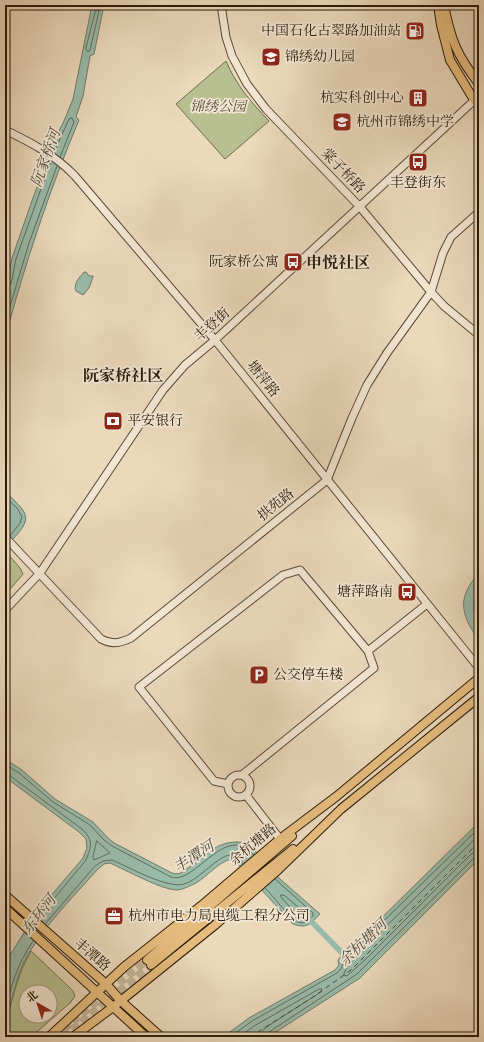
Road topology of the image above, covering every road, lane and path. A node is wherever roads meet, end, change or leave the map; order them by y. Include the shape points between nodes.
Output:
1 (221, 5) edge
2 (438, 5) edge
3 (444, 5) edge
4 (479, 84) edge
5 (477, 99) edge
6 (5, 130) edge
7 (360, 207) junction
8 (479, 212) edge
9 (431, 292) junction
10 (479, 335) edge
11 (215, 340) junction
12 (327, 480) junction
13 (5, 537) edge
14 (40, 573) junction
15 (427, 604) junction
16 (5, 610) edge
17 (368, 651) junction
18 (479, 668) edge
19 (479, 678) edge
20 (479, 697) edge
21 (242, 775) junction
22 (228, 784) junction
23 (246, 795) junction
24 (337, 796) junction
25 (280, 839) junction
26 (266, 855) junction
27 (248, 881) junction
28 (5, 895) edge
29 (5, 908) edge
30 (149, 963) tunnel mouth
31 (106, 984) junction
32 (97, 993) junction
33 (121, 1000) junction
34 (113, 1007) junction
35 (49, 1037) edge
36 (73, 1037) edge
37 (146, 1037) edge
38 (161, 1037) edge

1 - 7 street, 棠子桥路 via 232,56 247,84 266,109
2 - 5 main road via 450,60
3 - 4 main road via 454,44 464,64
5 - 7 street, 丰登街
6 - 11 street, 塘萍路 via 64,164
7 - 9 street, 棠子桥路
7 - 11 street, 丰登街
8 - 9 street, 拱苑路 via 451,237 442,253
9 - 10 street, 棠子桥路
9 - 12 street, 拱苑路 via 367,385
11 - 12 street, 塘萍路
11 - 14 street, 丰登街 via 185,365 162,390
12 - 14 street, 拱苑路 via 139,633 124,642 107,643 101,639
12 - 15 street, 塘萍路
13 - 14 street, 拱苑路
14 - 16 street, 丰登街
15 - 17 street
15 - 18 street, 塘萍路
17 - 21 street via 374,668
17 - 22 street via 300,570 283,575 140,687 214,781
19 - 24 main road, 余杭塘路
20 - 27 main road, 余杭塘路 via 341,809 276,867
21 - 22 street via 235,776
21 - 23 street via 250,782 250,789
22 - 23 street via 232,794 239,797
23 - 25 street
24 - 25 main road, 余杭塘路
24 - 26 main road
25 - 26 main road, 余杭塘路
26 - 27 main road, 余杭塘路
27 - 30 main road
27 - 31 main road, 余杭塘路 via 201,906
27 - 33 main road, 余杭塘路 via 215,925
28 - 31 main road, 丰潭路
29 - 32 main road, 丰潭路
31 - 32 main road, 余杭塘路
31 - 33 main road, 丰潭路
32 - 34 main road, 丰潭路
32 - 35 main road, 余杭塘路
33 - 34 main road, 余杭塘路
33 - 38 main road, 丰潭路
34 - 36 main road, 余杭塘路
34 - 37 main road, 丰潭路

